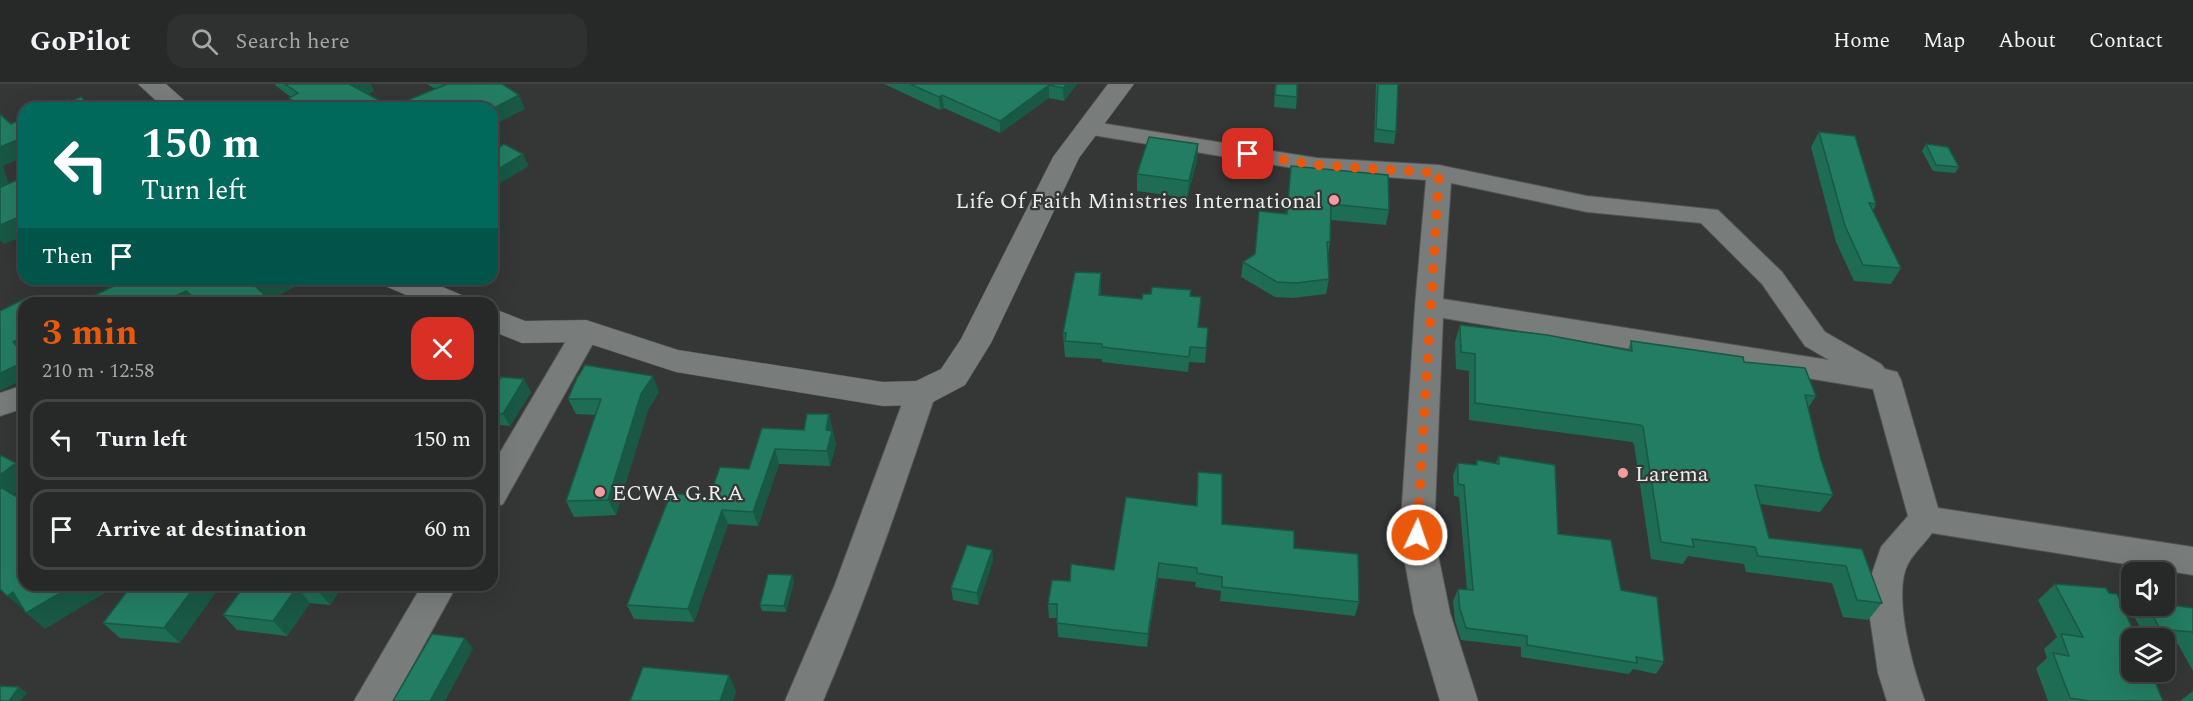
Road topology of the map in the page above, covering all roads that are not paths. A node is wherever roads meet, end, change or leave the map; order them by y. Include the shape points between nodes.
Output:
1 (151, 84) edge
2 (1121, 84) edge
3 (173, 102) edge
4 (1088, 128) junction
5 (1439, 173) junction
6 (410, 285) edge
7 (439, 297) edge
8 (1429, 306) junction
9 (498, 322) edge
10 (586, 331) junction
11 (1886, 380) junction
12 (921, 393) junction
13 (18, 398) edge
14 (0, 405) edge
15 (498, 485) edge
16 (1925, 519) junction
17 (2193, 561) edge
18 (437, 591) edge
19 (374, 701) edge
20 (804, 701) edge
21 (1459, 701) edge
22 (1906, 701) edge

1 - 3 street
2 - 4 street
4 - 5 street via 1317,165
4 - 12 street via 1066,157 975,343 953,377
5 - 8 street
5 - 11 street via 1587,204 1709,216 1773,278 1815,339
6 - 7 street
8 - 11 street
8 - 21 street via 1417,535 1432,613
9 - 10 street via 522,332
10 - 12 street via 676,361 883,394
10 - 15 street
11 - 16 street
12 - 20 street via 883,504
13 - 14 street
16 - 17 street
16 - 22 street via 1893,557 1882,591 1896,673
18 - 19 street

